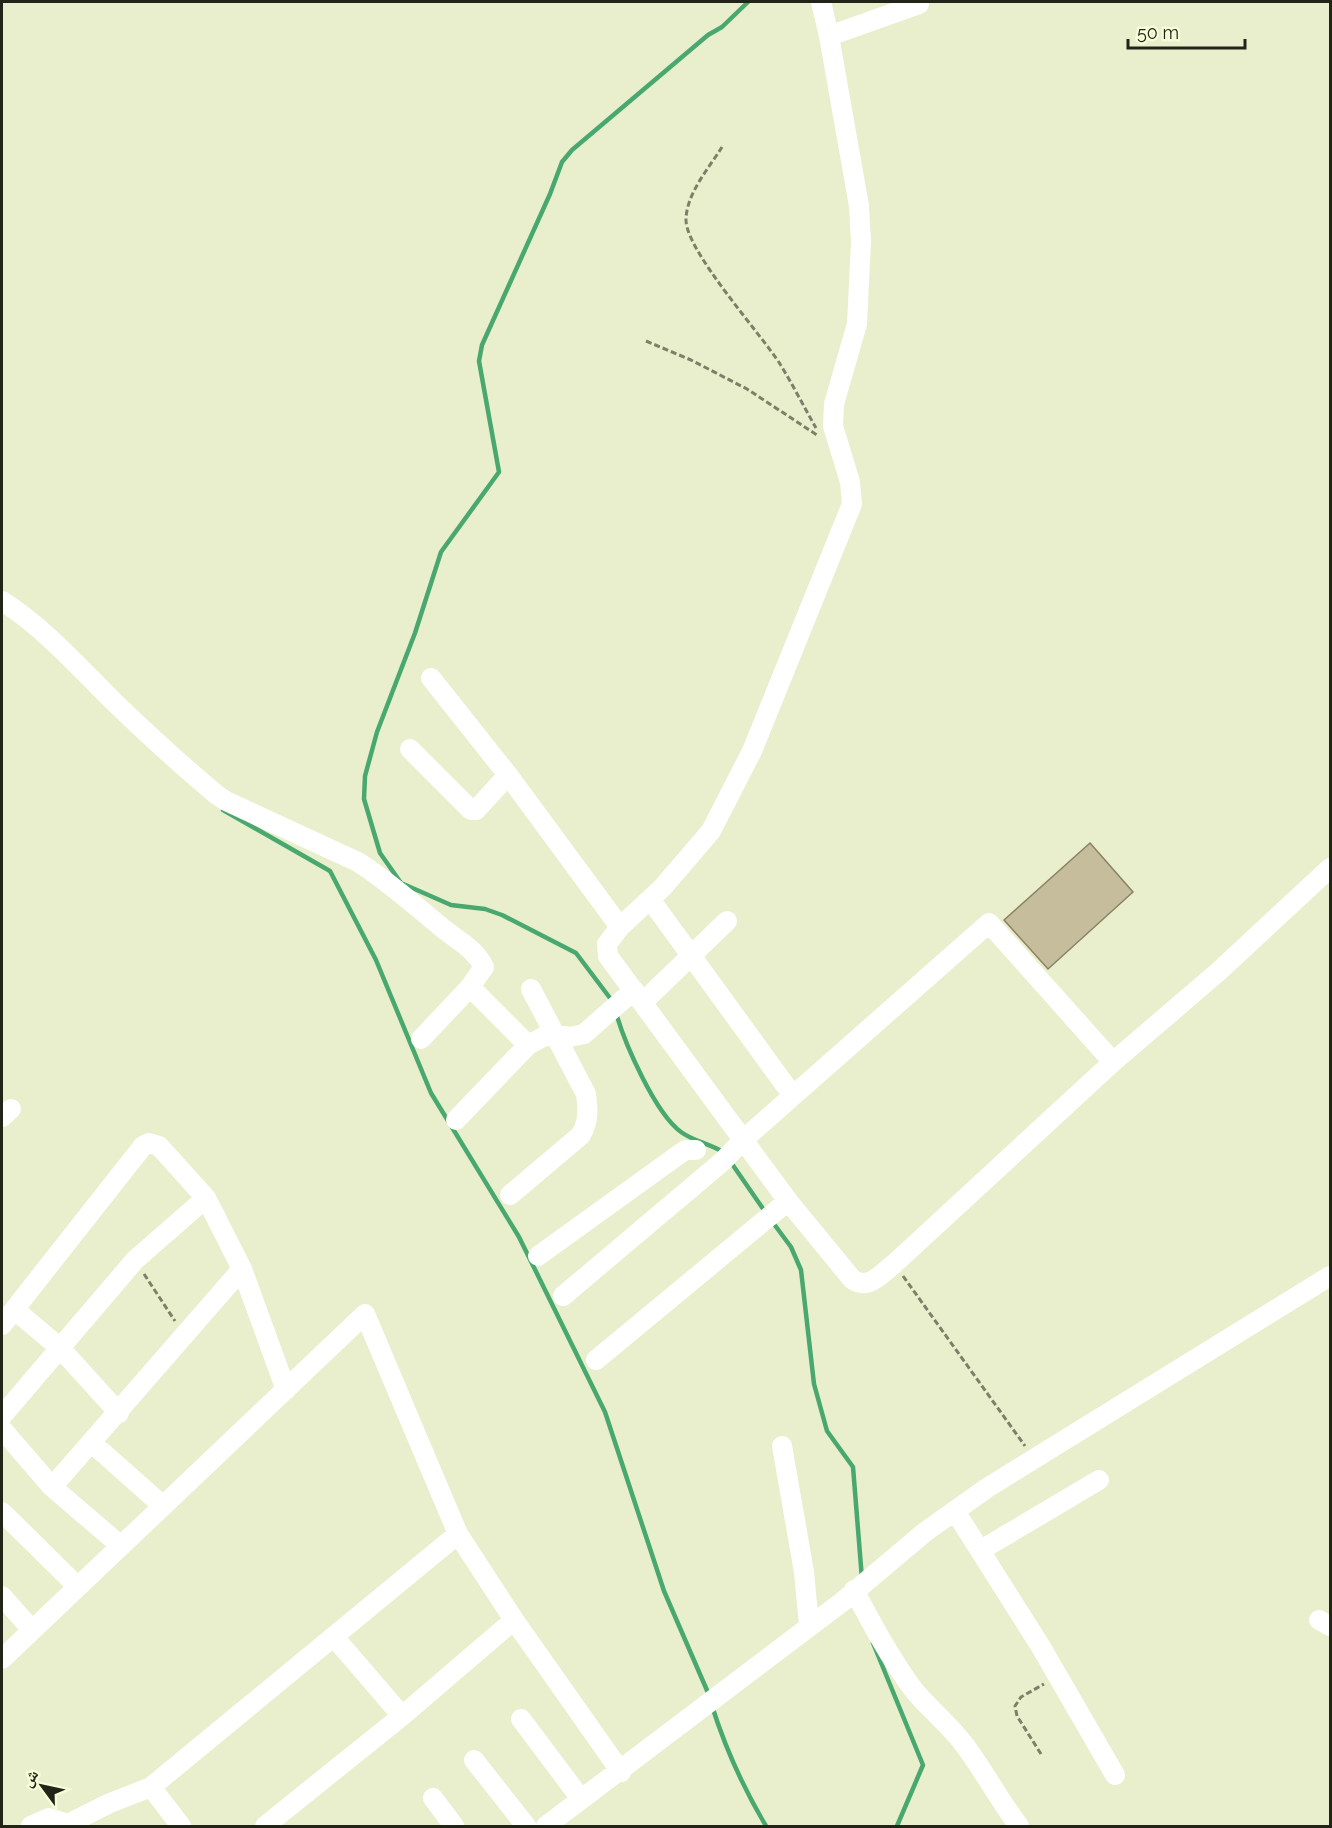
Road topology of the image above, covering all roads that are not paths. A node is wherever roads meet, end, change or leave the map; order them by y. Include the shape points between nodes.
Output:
1 (821, 2) edge
2 (919, 4) dead end
3 (829, 36) junction
4 (2, 601) edge
5 (431, 678) dead end
6 (410, 749) dead end
7 (508, 775) junction
8 (1330, 868) edge
9 (650, 899) junction
10 (728, 921) dead end
11 (620, 927) junction
12 (691, 955) junction
13 (470, 987) junction
14 (531, 989) dead end
15 (638, 996) junction
16 (555, 1034) junction
17 (421, 1039) dead end
18 (528, 1045) junction
19 (1113, 1062) junction
20 (793, 1096) junction
21 (456, 1120) dead end
22 (744, 1139) junction
23 (696, 1150) dead end
24 (510, 1195) dead end
25 (206, 1198) junction
26 (789, 1201) junction
27 (538, 1256) dead end
28 (242, 1269) junction
29 (1330, 1276) edge
30 (563, 1296) dead end
31 (15, 1310) junction
32 (2, 1325) edge
33 (60, 1348) junction
34 (597, 1360) dead end
35 (285, 1390) junction
36 (6, 1403) edge
37 (119, 1413) junction
38 (2, 1429) edge
39 (92, 1443) junction
40 (782, 1446) dead end
41 (1099, 1480) dead end
42 (52, 1486) junction
43 (163, 1506) junction
44 (955, 1511) junction
45 (2, 1512) edge
46 (459, 1534) junction
47 (121, 1546) junction
48 (981, 1550) junction
49 (78, 1587) junction
50 (854, 1590) junction
51 (2, 1596) edge
52 (514, 1620) junction
53 (810, 1625) junction
54 (32, 1630) junction
55 (334, 1637) junction
56 (2, 1659) edge
57 (402, 1716) junction
58 (521, 1719) dead end
59 (474, 1760) dead end
60 (621, 1772) junction
61 (1115, 1775) dead end
62 (151, 1787) junction
63 (433, 1798) dead end
64 (581, 1799) junction
65 (31, 1827) edge
66 (182, 1827) edge
67 (265, 1827) edge
68 (454, 1827) edge
69 (526, 1827) edge
70 (546, 1827) edge
71 (1019, 1827) edge

1 - 3 street
2 - 3 street
3 - 9 street via 859,206 861,242 857,324 834,404 833,426 850,482 852,504 752,750 711,831
4 - 13 street via 55,643 128,716 217,795 358,862 471,948 484,967
5 - 7 street
6 - 7 street via 471,810 476,810
7 - 11 street
8 - 19 street
9 - 11 street
9 - 12 street
10 - 12 street
11 - 15 street via 606,949
12 - 15 street
12 - 20 street
13 - 17 street
13 - 18 street
14 - 16 street
15 - 16 street via 584,1034
15 - 22 street
16 - 18 street
16 - 24 street via 586,1094 587,1124 581,1135
18 - 21 street
19 - 20 street via 989,923
19 - 26 street via 871,1282 858,1283 852,1279
20 - 22 street
22 - 26 street
22 - 30 street
23 - 27 street via 681,1153
25 - 28 street
25 - 31 street via 159,1146 142,1146
25 - 33 street via 135,1260
26 - 34 street
28 - 35 street
28 - 37 street
29 - 44 street
31 - 32 street
31 - 33 street
33 - 36 street
33 - 37 street
35 - 43 street
35 - 46 street via 365,1314
37 - 39 street
38 - 42 street
39 - 42 street
39 - 43 street
40 - 53 street
41 - 48 street
42 - 47 street
43 - 47 street
44 - 48 street
44 - 50 street
45 - 49 street
46 - 52 street
46 - 55 street
47 - 49 street
48 - 61 street
49 - 54 street
50 - 53 street
50 - 71 street via 908,1681 964,1745
51 - 54 street
52 - 57 street
52 - 60 street
53 - 60 street
54 - 56 street
55 - 57 street
55 - 62 street
57 - 67 street
58 - 64 street
59 - 69 street
60 - 64 street
62 - 65 street via 68,1824 49,1818
62 - 66 street
63 - 68 street
64 - 70 street

